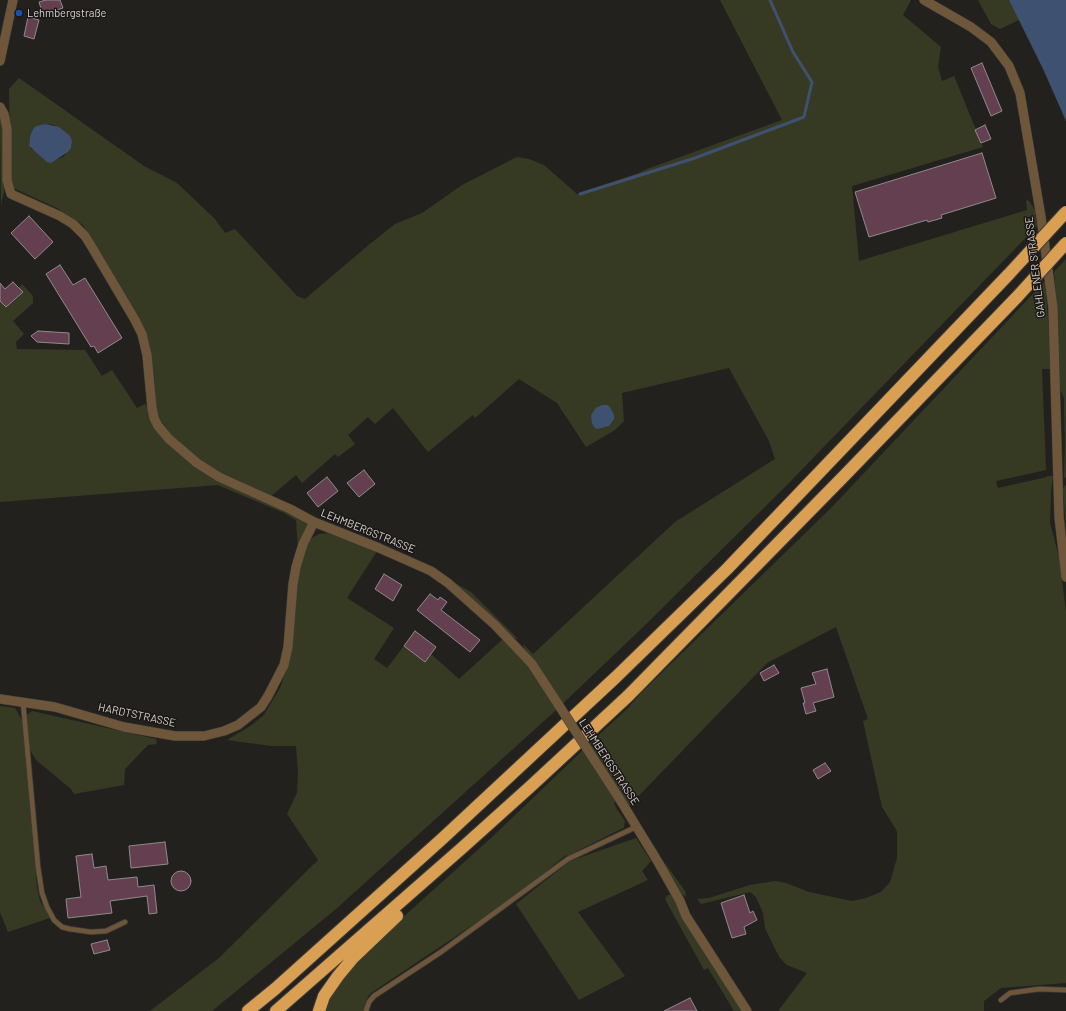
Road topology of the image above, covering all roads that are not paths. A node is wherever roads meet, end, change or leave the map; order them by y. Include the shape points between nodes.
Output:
1 (13, 0) edge
2 (924, 0) edge
3 (0, 61) edge
4 (0, 107) edge
5 (1066, 212) edge
6 (1066, 243) edge
7 (314, 522) junction
8 (1066, 577) edge
9 (0, 699) edge
10 (23, 702) junction
11 (636, 827) junction
12 (462, 848) junction
13 (125, 922) dead end
14 (1066, 990) edge
15 (1001, 1000) dead end
16 (248, 1011) edge
17 (276, 1011) edge
18 (318, 1011) edge
19 (366, 1011) edge
20 (747, 1011) edge

1 - 3 street
2 - 8 street, GAHLENER STRASSE via 971,27 991,42 1009,66 1020,93 1041,216 1053,308 1059,517
4 - 7 street, LEHMBERGSTRASSE via 7,128 7,180 11,194 60,216 85,236 142,334 147,355 152,408 158,426 174,443 208,470
5 - 16 highway, bridge via 1010,274 727,569 616,677 443,838
6 - 12 highway, bridge via 628,696
7 - 10 street, HARDTSTRASSE via 303,544 296,567 284,665 261,707 238,724 204,736 174,736 124,727
7 - 11 street, LEHMBERGSTRASSE, bridge via 431,571 495,625 532,664
9 - 10 street, HARDTSTRASSE
10 - 13 lane via 38,867 42,894 47,907 54,920 62,926 91,932 106,931
11 - 19 lane via 568,859 441,952 374,996
11 - 20 street, LEHMBERGSTRASSE via 680,901 686,916
12 - 17 highway
12 - 18 highway via 420,895 352,958 324,996
14 - 15 lane via 1039,989 1010,993

